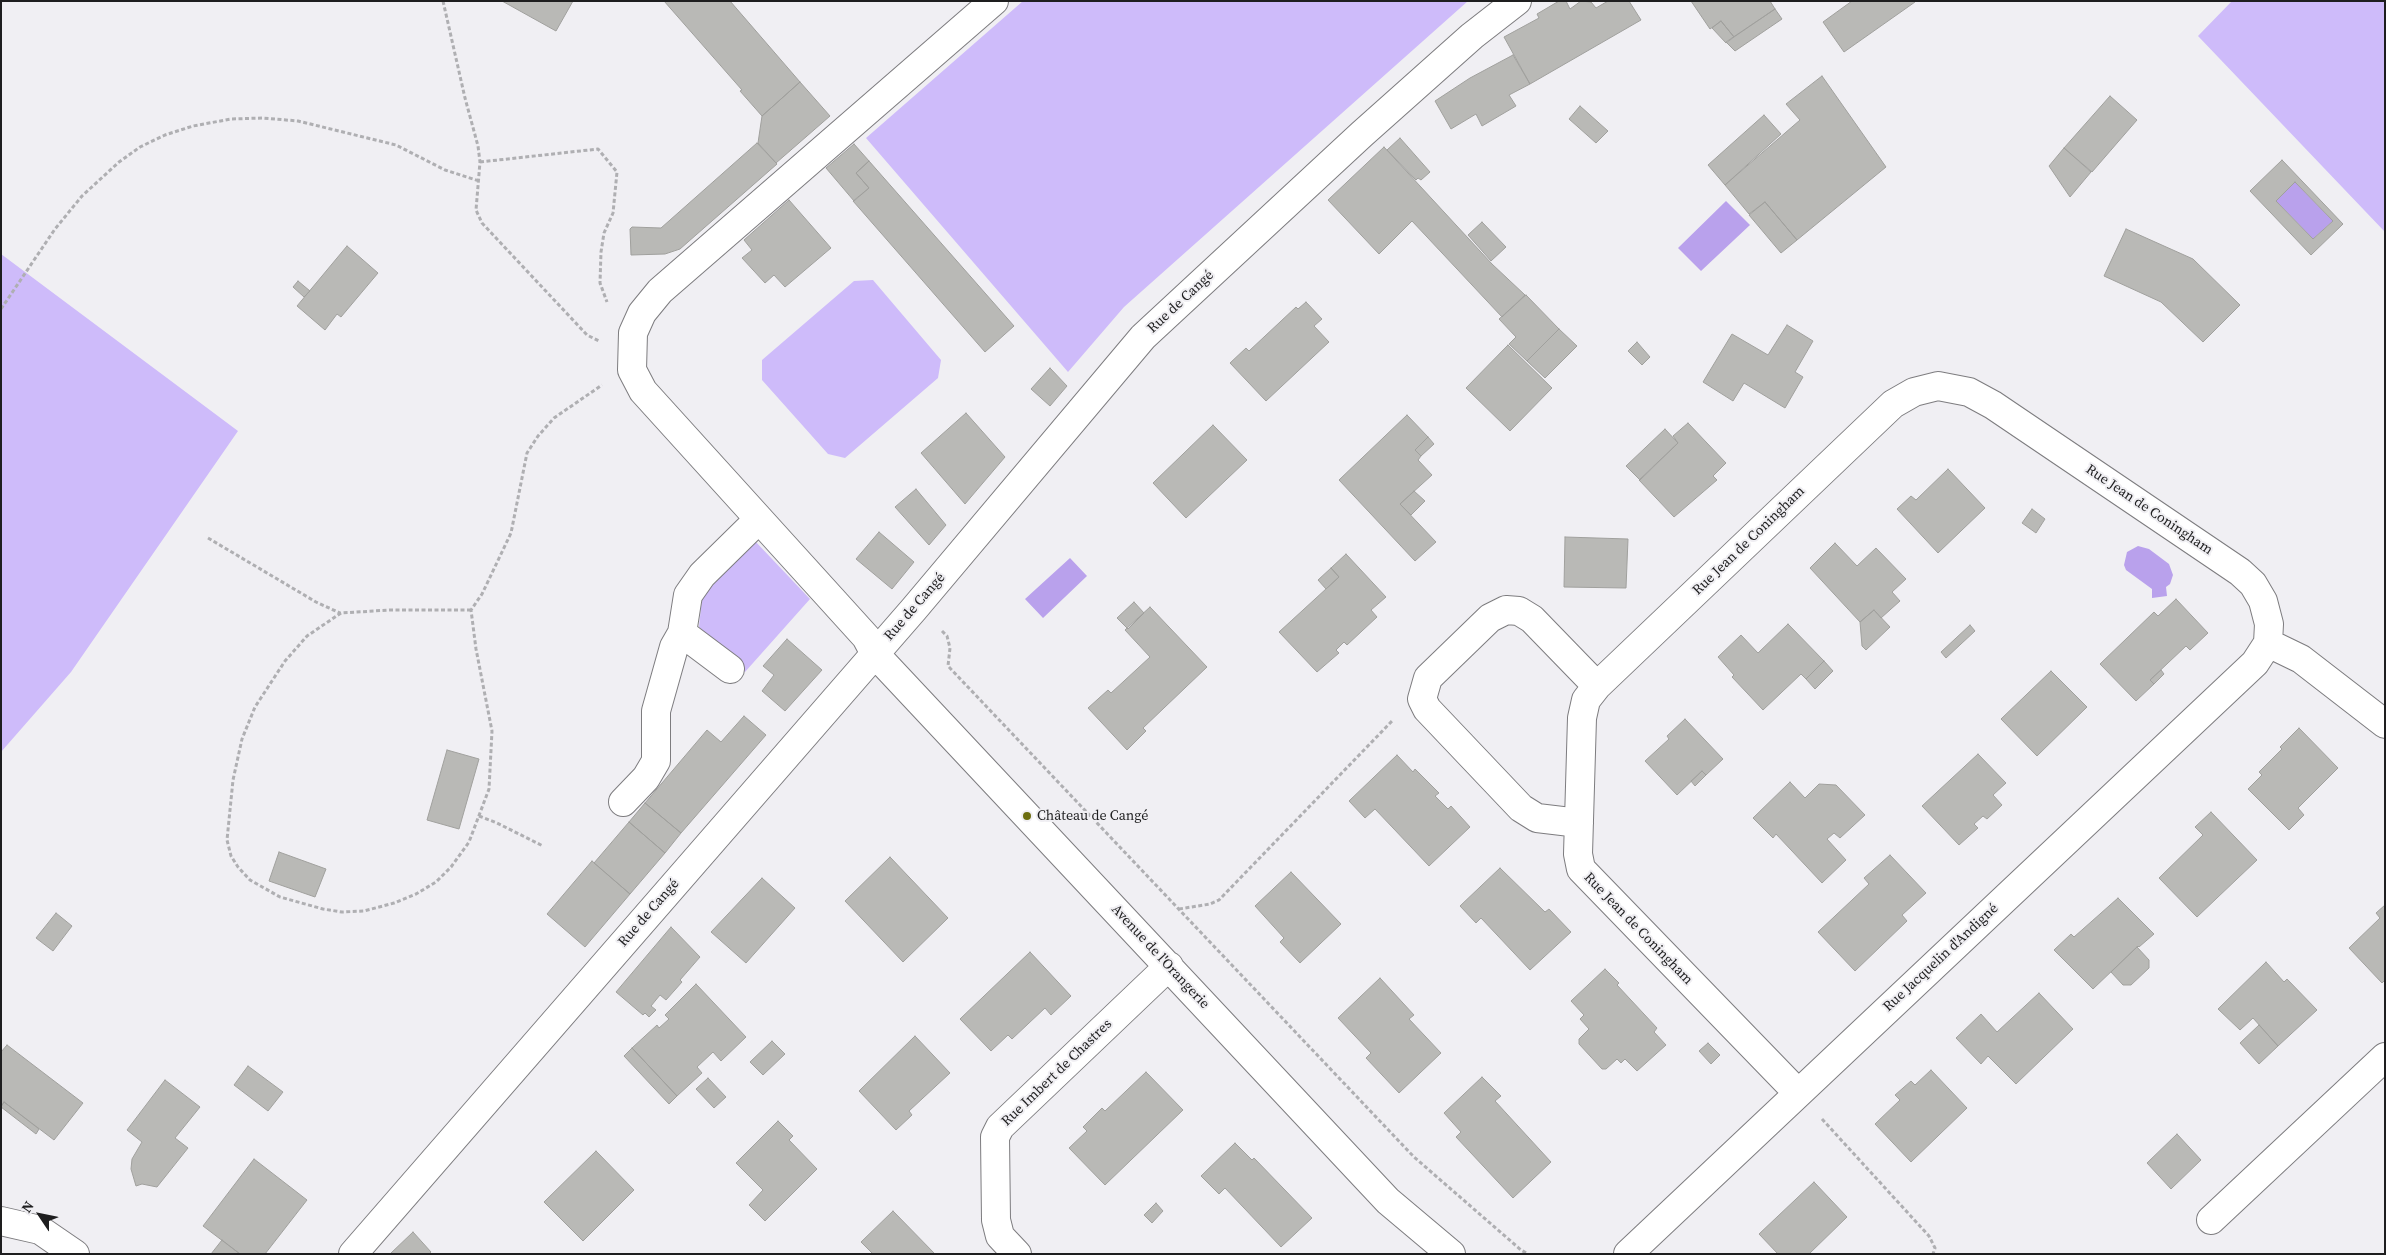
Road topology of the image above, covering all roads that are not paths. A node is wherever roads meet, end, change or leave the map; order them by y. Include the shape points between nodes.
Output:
1 (994, 1) edge
2 (1517, 1) edge
3 (758, 520) junction
4 (682, 633) junction
5 (2262, 653) junction
6 (875, 654) junction
7 (730, 669) dead end
8 (1597, 686) junction
9 (2385, 724) edge
10 (623, 802) dead end
11 (1579, 823) junction
12 (1170, 966) junction
13 (2385, 1057) edge
14 (1798, 1093) junction
15 (2211, 1220) dead end
16 (1, 1221) edge
17 (75, 1254) edge
18 (353, 1254) edge
19 (1017, 1254) edge
20 (1451, 1254) edge
21 (1628, 1254) edge

1 - 3 street, Avenue de l'Orangerie via 660,291 642,313 633,333 632,358 643,391
2 - 6 street, Rue de Cangé via 1472,36 1369,127 1143,337
3 - 4 street via 702,575 688,595
3 - 6 street, Avenue de l'Orangerie via 866,637
4 - 7 street
4 - 10 street via 674,647 656,711 656,761 646,778
5 - 8 street, Rue Jean de Coningham via 2269,624 2263,601 2253,584 2240,572 1993,405 1969,392 1938,386 1914,392 1893,404
5 - 9 street via 2301,659
5 - 14 street, Rue Jacquelin d'Andigné
6 - 12 street, Avenue de l'Orangerie
6 - 18 street, Rue de Cangé
8 - 11 street, Rue Jean de Coningham via 1586,700 1582,718
8 - 11 street via 1532,620 1519,611 1506,610 1490,618 1428,678 1422,699 1427,709 1521,808 1537,818
11 - 14 street, Rue Jean de Coningham via 1581,869
12 - 19 street, Rue Imbert de Chastres via 1000,1127 995,1137 996,1220 1000,1236
12 - 20 street, Avenue de l'Orangerie via 1388,1201
13 - 15 street
14 - 21 street, Rue Jacquelin d'Andigné
16 - 17 street via 40,1230

